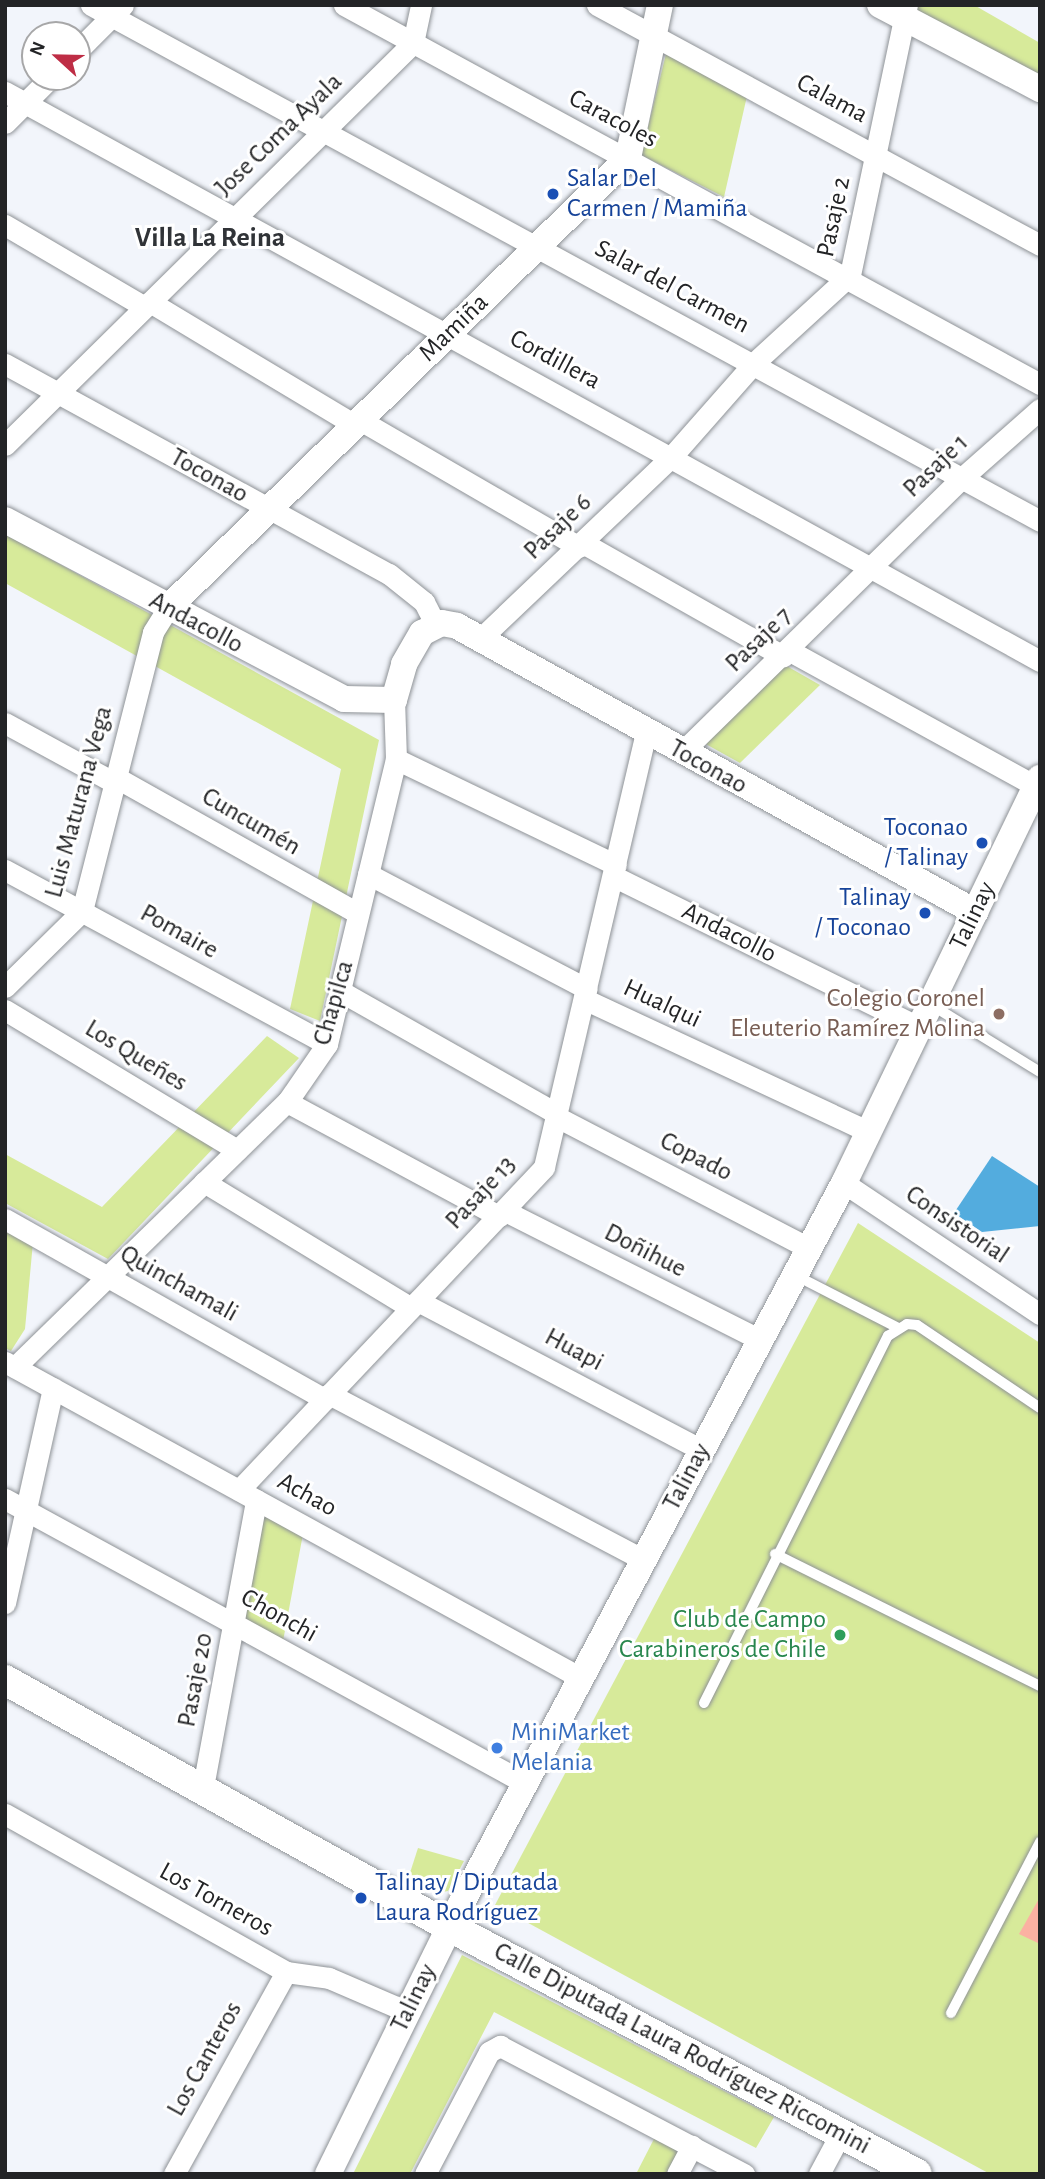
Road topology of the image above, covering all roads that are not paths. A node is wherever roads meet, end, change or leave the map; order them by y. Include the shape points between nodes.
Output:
1 (91, 5) edge
2 (344, 5) edge
3 (421, 5) edge
4 (597, 5) edge
5 (660, 5) edge
6 (893, 9) edge
7 (117, 11) edge
8 (654, 36) junction
9 (91, 37) edge
10 (413, 43) junction
11 (1040, 89) edge
12 (37, 91) edge
13 (5, 92) edge
14 (25, 103) junction
15 (5, 123) edge
16 (321, 132) junction
17 (876, 154) junction
18 (628, 158) junction
19 (233, 219) junction
20 (5, 225) edge
21 (1040, 245) edge
22 (538, 246) junction
23 (849, 275) junction
24 (147, 304) junction
25 (448, 334) junction
26 (754, 363) junction
27 (5, 364) edge
28 (1040, 384) edge
29 (58, 393) junction
30 (1040, 409) edge
31 (358, 422) junction
32 (5, 445) edge
33 (673, 455) junction
34 (962, 478) junction
35 (269, 509) junction
36 (5, 520) edge
37 (1040, 522) edge
38 (581, 545) junction
39 (873, 567) junction
40 (168, 608) junction
41 (439, 624) junction
42 (480, 639) junction
43 (787, 654) junction
44 (1040, 661) edge
45 (394, 700) junction
46 (5, 723) edge
47 (646, 733) junction
48 (682, 752) junction
49 (396, 759) junction
50 (116, 780) junction
51 (1038, 782) edge
52 (5, 870) edge
53 (614, 870) junction
54 (368, 874) junction
55 (82, 911) junction
56 (975, 912) junction
57 (358, 913) junction
58 (5, 987) edge
59 (340, 991) junction
60 (586, 994) junction
61 (5, 1010) edge
62 (925, 1016) junction
63 (327, 1044) junction
64 (1040, 1072) edge
65 (287, 1102) junction
66 (557, 1116) junction
67 (869, 1132) junction
68 (237, 1150) junction
69 (204, 1182) junction
70 (844, 1183) junction
71 (502, 1214) junction
72 (5, 1219) edge
73 (809, 1248) junction
74 (795, 1275) junction
75 (108, 1276) junction
76 (415, 1305) junction
77 (1040, 1314) edge
78 (898, 1328) junction
79 (760, 1340) junction
80 (10, 1364) edge
81 (53, 1388) junction
82 (327, 1397) junction
83 (1040, 1408) edge
84 (702, 1450) junction
85 (248, 1495) junction
86 (5, 1499) edge
87 (25, 1509) junction
88 (775, 1554) junction
89 (643, 1560) junction
90 (5, 1603) edge
91 (236, 1625) junction
92 (581, 1678) junction
93 (5, 1680) edge
94 (1040, 1686) edge
95 (704, 1703) dead end
96 (525, 1783) junction
97 (203, 1787) junction
98 (5, 1814) edge
99 (1040, 1842) edge
100 (450, 1927) junction
101 (286, 1972) junction
102 (408, 2012) junction
103 (951, 2013) dead end
104 (841, 2133) junction
105 (692, 2146) junction
106 (432, 2171) edge
107 (174, 2174) edge
108 (328, 2174) edge
109 (677, 2174) edge
110 (744, 2174) edge
111 (819, 2174) edge
112 (917, 2174) edge

1 - 7 street, Salar del Carmen
2 - 10 street, Caracoles
3 - 10 street
4 - 8 street, Calama
5 - 8 street
6 - 11 street
6 - 17 street, Pasaje 2
7 - 9 street
7 - 16 street, Salar del Carmen
8 - 17 street, Calama
8 - 18 street
10 - 16 street, Jose Coma Ayala
10 - 18 street, Caracoles
12 - 14 street
13 - 14 street, Cordillera
14 - 15 street
14 - 19 street, Cordillera
16 - 19 street, Jose Coma Ayala
16 - 22 street, Salar del Carmen
17 - 21 street, Calama
17 - 23 street, Pasaje 2
18 - 22 street, Mamiña
18 - 23 street, Caracoles
19 - 24 street, Jose Coma Ayala
19 - 25 street, Cordillera
20 - 24 street
22 - 25 street, Mamiña
22 - 26 street, Salar del Carmen
23 - 26 street, Pasaje 2
23 - 28 street, Caracoles
24 - 29 street, Jose Coma Ayala
24 - 31 street
25 - 31 street, Mamiña
25 - 33 street, Cordillera
26 - 33 street, Pasaje 2
26 - 34 street, Salar del Carmen
27 - 29 street, Toconao
29 - 32 street, Jose Coma Ayala
29 - 35 street, Toconao
30 - 34 street, Pasaje 1
31 - 35 street, Mamiña
31 - 38 street
33 - 38 street, Pasaje 6
33 - 39 street, Cordillera
34 - 37 street, Salar del Carmen
34 - 39 street, Pasaje 1
35 - 40 street, Mamiña
35 - 41 street, Toconao via 389,574 424,602
36 - 40 street, Andacollo
38 - 42 street, Pasaje 6
38 - 43 street
39 - 43 street, Pasaje 7
39 - 44 street, Cordillera
40 - 45 street, Andacollo via 329,693 360,702
40 - 50 street, Luis Maturana Vega via 153,632
41 - 42 street, Toconao
41 - 45 street, Chapilca via 412,646
42 - 47 street, Toconao
43 - 48 street, Pasaje 7
43 - 51 street
45 - 49 street, Chapilca
46 - 50 street, Cuncumén
47 - 48 street, Toconao
47 - 53 street, Pasaje 13
48 - 56 street, Toconao
49 - 53 street, Andacollo
49 - 54 street, Chapilca
50 - 55 street, Luis Maturana Vega
50 - 57 street, Cuncumén
51 - 56 street, Talinay
52 - 55 street, Pomaire
53 - 60 street, Pasaje 13
53 - 62 street, Andacollo
54 - 57 street, Chapilca
54 - 60 street, Hualqui
55 - 58 street, Luis Maturana Vega
55 - 63 street, Pomaire
56 - 62 street, Talinay
57 - 59 street, Chapilca
59 - 63 street, Chapilca
59 - 66 street, Copado
60 - 66 street, Pasaje 13
60 - 67 street, Hualqui
61 - 68 street, Los Queñes
62 - 64 lane
62 - 67 street, Talinay
63 - 65 street, Chapilca
65 - 68 street, Chapilca
65 - 71 street, Doñihue
66 - 71 street, Pasaje 13 via 544,1167
66 - 73 street, Copado
67 - 70 street, Talinay
68 - 69 street, Chapilca
69 - 75 street, Chapilca
69 - 76 street, Huapi
70 - 73 street, Talinay
70 - 77 street, Consistorial
71 - 76 street, Pasaje 13
71 - 79 street, Doñihue
72 - 75 street, Quinchamali
73 - 74 street, Talinay
74 - 78 lane
74 - 79 street, Talinay
75 - 80 street, Chapilca
75 - 82 street, Quinchamali
76 - 82 street, Pasaje 13
76 - 84 street, Huapi
78 - 83 lane via 917,1325
78 - 88 lane via 877,1354
79 - 84 street, Talinay
80 - 81 street, Achao
81 - 85 street, Achao
81 - 87 street
82 - 85 street, Pasaje 13
82 - 89 street, Quinchamali
84 - 89 street, Talinay
85 - 91 street, Pasaje 20
85 - 92 street, Achao
86 - 87 street, Chonchi
87 - 90 street
87 - 91 street, Chonchi
88 - 94 lane
88 - 95 lane
89 - 92 street, Talinay
91 - 96 street, Chonchi
91 - 97 street, Pasaje 20
92 - 96 street, Talinay
93 - 97 main road, Calle Diputada Laura Rodríguez Riccomini
96 - 100 street, Talinay
97 - 100 main road, Calle Diputada Laura Rodríguez Riccomini
98 - 101 street, Los Torneros
99 - 103 lane
100 - 102 street, Talinay
100 - 104 main road, Calle Diputada Laura Rodríguez Riccomini
101 - 102 street, Los Torneros via 329,1978
101 - 107 street, Los Canteros
102 - 108 street, Talinay
104 - 111 street
104 - 112 main road, Calle Diputada Laura Rodríguez Riccomini
105 - 106 street via 496,2047
105 - 109 street
105 - 110 street

